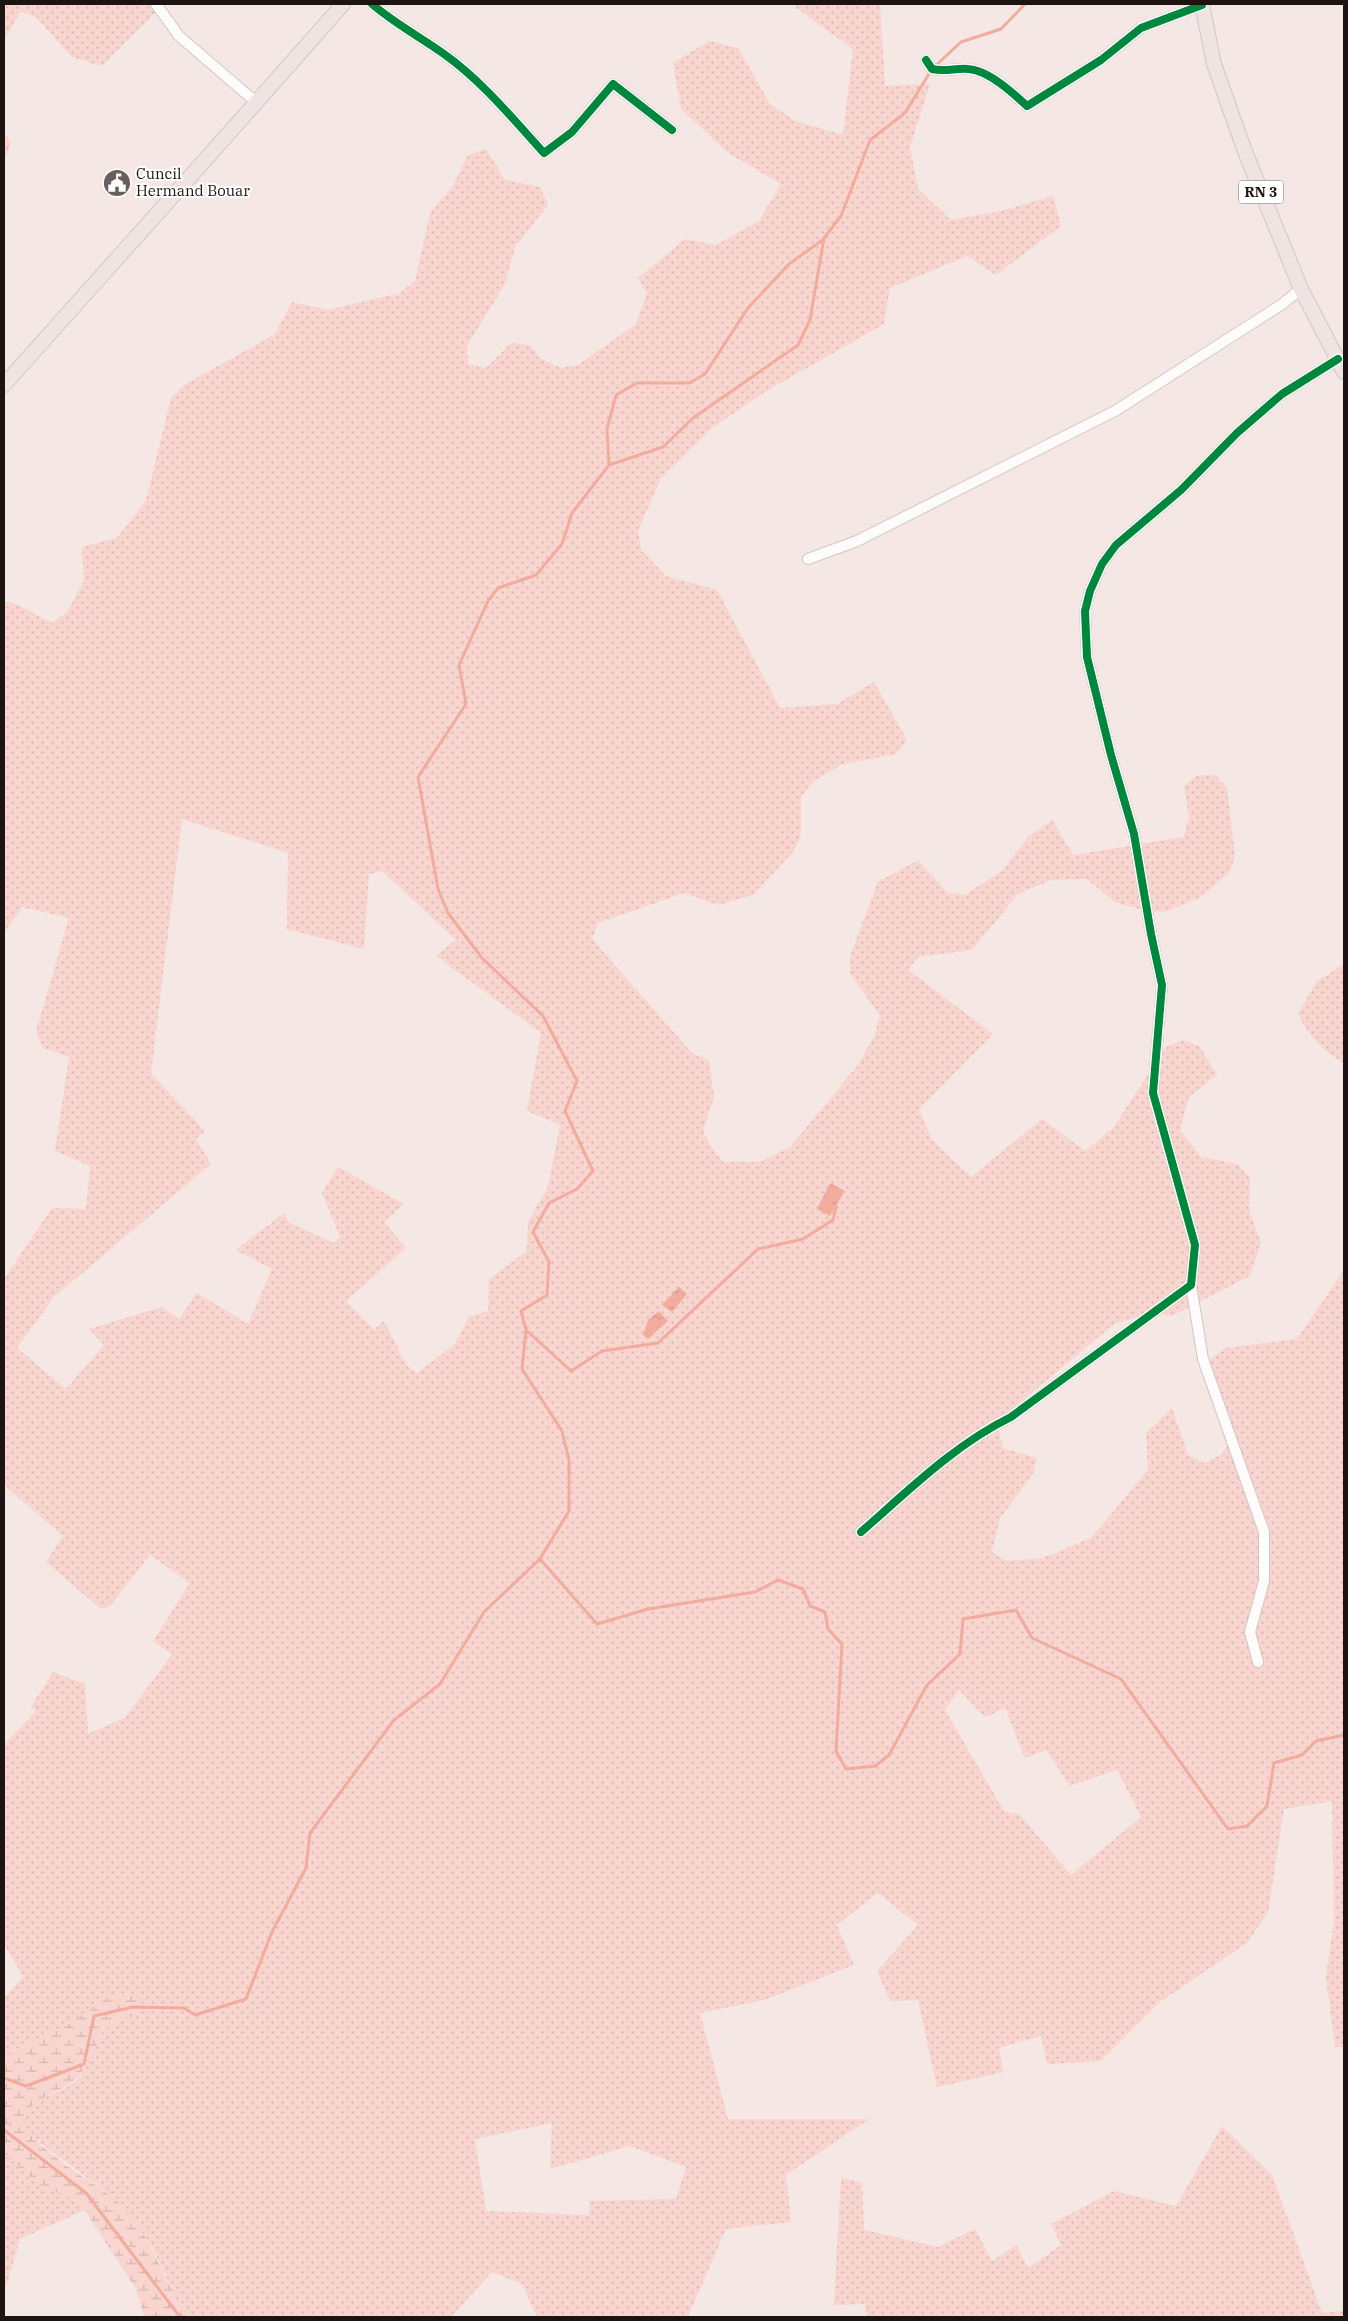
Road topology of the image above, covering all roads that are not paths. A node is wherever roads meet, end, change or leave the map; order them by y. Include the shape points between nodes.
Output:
1 (156, 4) edge
2 (343, 4) edge
3 (372, 4) edge
4 (1202, 4) edge
5 (926, 60) dead end
6 (257, 103) junction
7 (672, 130) dead end
8 (1301, 289) junction
9 (1341, 365) edge
10 (4, 385) edge
11 (808, 559) dead end
12 (1191, 1286) junction
13 (861, 1532) dead end
14 (1258, 1662) dead end

1 - 6 street via 179,36
2 - 6 main road
3 - 7 street via 445,55 493,98 544,153 572,132 613,84
4 - 5 street via 1141,28 1101,60 1028,106 1007,87 979,72 932,69
4 - 8 main road, RN 3 via 1214,64
6 - 10 main road
8 - 9 main road, RN 3
8 - 11 street via 1115,411 857,541
9 - 12 street via 1282,394 1237,433 1181,490 1116,545 1102,564 1085,611 1087,657 1134,834 1150,934 1162,985 1153,1092 1195,1245
12 - 13 street via 1011,1418 986,1429 937,1466
12 - 14 street via 1203,1359 1264,1532 1264,1581 1250,1632

